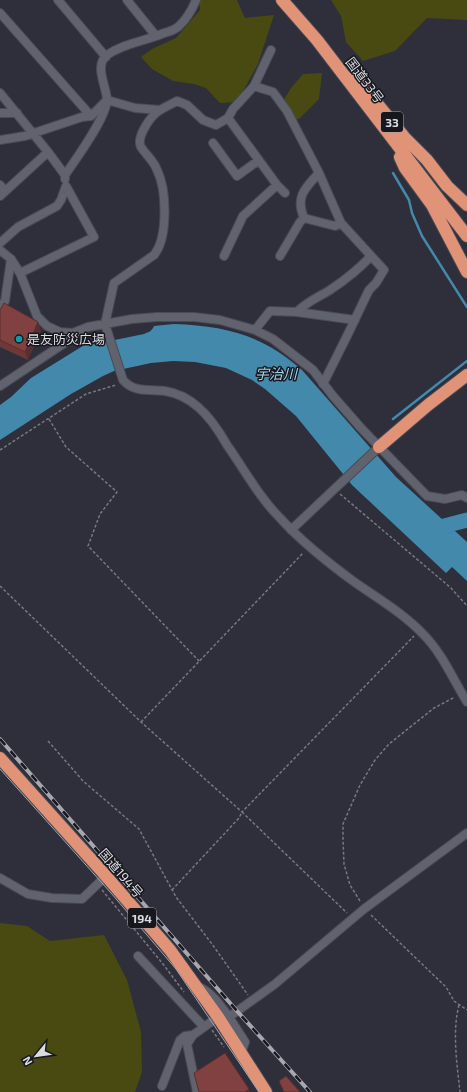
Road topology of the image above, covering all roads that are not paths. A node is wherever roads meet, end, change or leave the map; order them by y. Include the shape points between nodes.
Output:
1 (58, 0) edge
2 (127, 0) edge
3 (196, 0) edge
4 (282, 0) edge
5 (0, 13) edge
6 (156, 36) junction
7 (317, 40) junction
8 (271, 50) dead end
9 (106, 57) junction
10 (254, 86) junction
11 (0, 93) edge
12 (107, 100) junction
13 (160, 110) junction
14 (0, 113) edge
15 (17, 113) junction
16 (91, 116) junction
17 (228, 118) junction
18 (34, 133) junction
19 (391, 136) junction
20 (0, 140) edge
21 (213, 143) dead end
22 (48, 152) junction
23 (259, 160) junction
24 (319, 173) junction
25 (65, 175) junction
26 (277, 185) junction
27 (66, 186) junction
28 (2, 191) edge
29 (285, 193) dead end
30 (467, 205) edge
31 (304, 218) junction
32 (341, 224) junction
33 (467, 236) edge
34 (0, 243) edge
35 (0, 250) edge
36 (224, 256) dead end
37 (280, 256) dead end
38 (371, 256) junction
39 (11, 259) junction
40 (467, 272) edge
41 (20, 274) junction
42 (0, 308) edge
43 (297, 312) junction
44 (355, 320) junction
45 (88, 327) junction
46 (106, 327) junction
47 (255, 330) junction
48 (467, 375) edge
49 (323, 384) junction
50 (0, 386) edge
51 (379, 447) junction
52 (467, 498) edge
53 (291, 530) junction
54 (467, 702) edge
55 (0, 758) edge
56 (467, 832) edge
57 (0, 878) edge
58 (102, 880) junction
59 (138, 956) dead end
60 (224, 1017) junction
61 (204, 1027) junction
62 (193, 1035) junction
63 (162, 1086) dead end
64 (196, 1092) edge
65 (266, 1092) edge

1 - 9 street
2 - 6 street
3 - 6 street via 191,13 177,28
4 - 7 highway, 国道33号 / 33
5 - 16 street
6 - 9 street via 123,47
7 - 19 highway, 国道33号 / 33
7 - 30 highway, 33 via 354,74 447,186
8 - 10 street
9 - 12 street via 102,64 102,72
10 - 17 street
10 - 24 street via 274,92 287,110
11 - 15 street
12 - 13 street via 135,108
12 - 16 street
12 - 25 street via 99,125
13 - 17 street via 177,101 187,105 203,120 216,125
13 - 46 street via 140,137 141,147 158,170 163,189 164,225 158,251 114,283
14 - 15 street
15 - 18 street
16 - 18 street
17 - 23 street
18 - 20 street
18 - 22 street
19 - 33 highway, 国道33号 / 33
19 - 40 highway, 33 via 405,168 432,205
21 - 23 street via 237,176
22 - 25 street
22 - 28 street
23 - 26 street
24 - 31 street via 301,198 300,208
24 - 32 street
25 - 27 street
26 - 29 street
26 - 36 street via 243,216
27 - 34 street via 57,206 18,227
27 - 41 street via 94,237
31 - 32 street via 335,226
31 - 37 street
32 - 38 street
35 - 39 street
38 - 43 street via 359,268
38 - 44 street via 384,270 369,290
39 - 41 street
39 - 42 street via 5,301
41 - 45 street via 37,316 52,330 73,333
43 - 44 street
43 - 47 street via 270,311
44 - 49 street
45 - 46 street
45 - 50 street
46 - 47 street via 132,319 194,317 220,320
46 - 53 street via 124,381 137,389 165,391 177,395 198,407 216,428 268,504
47 - 49 street via 290,351 313,370
48 - 51 highway
49 - 51 street
51 - 52 street via 427,496 445,499 462,495
51 - 53 street
53 - 54 street via 325,560 420,631 440,655
55 - 58 highway, 国道194号 / 194
56 - 60 street via 364,909 275,984
57 - 58 street via 28,894 82,899
58 - 60 highway, 国道194号 / 194 via 170,950 196,986
59 - 61 street
60 - 61 street
60 - 65 highway, 国道194号 / 194 via 241,1053
61 - 62 street
62 - 63 street via 180,1040
62 - 64 street via 187,1044

